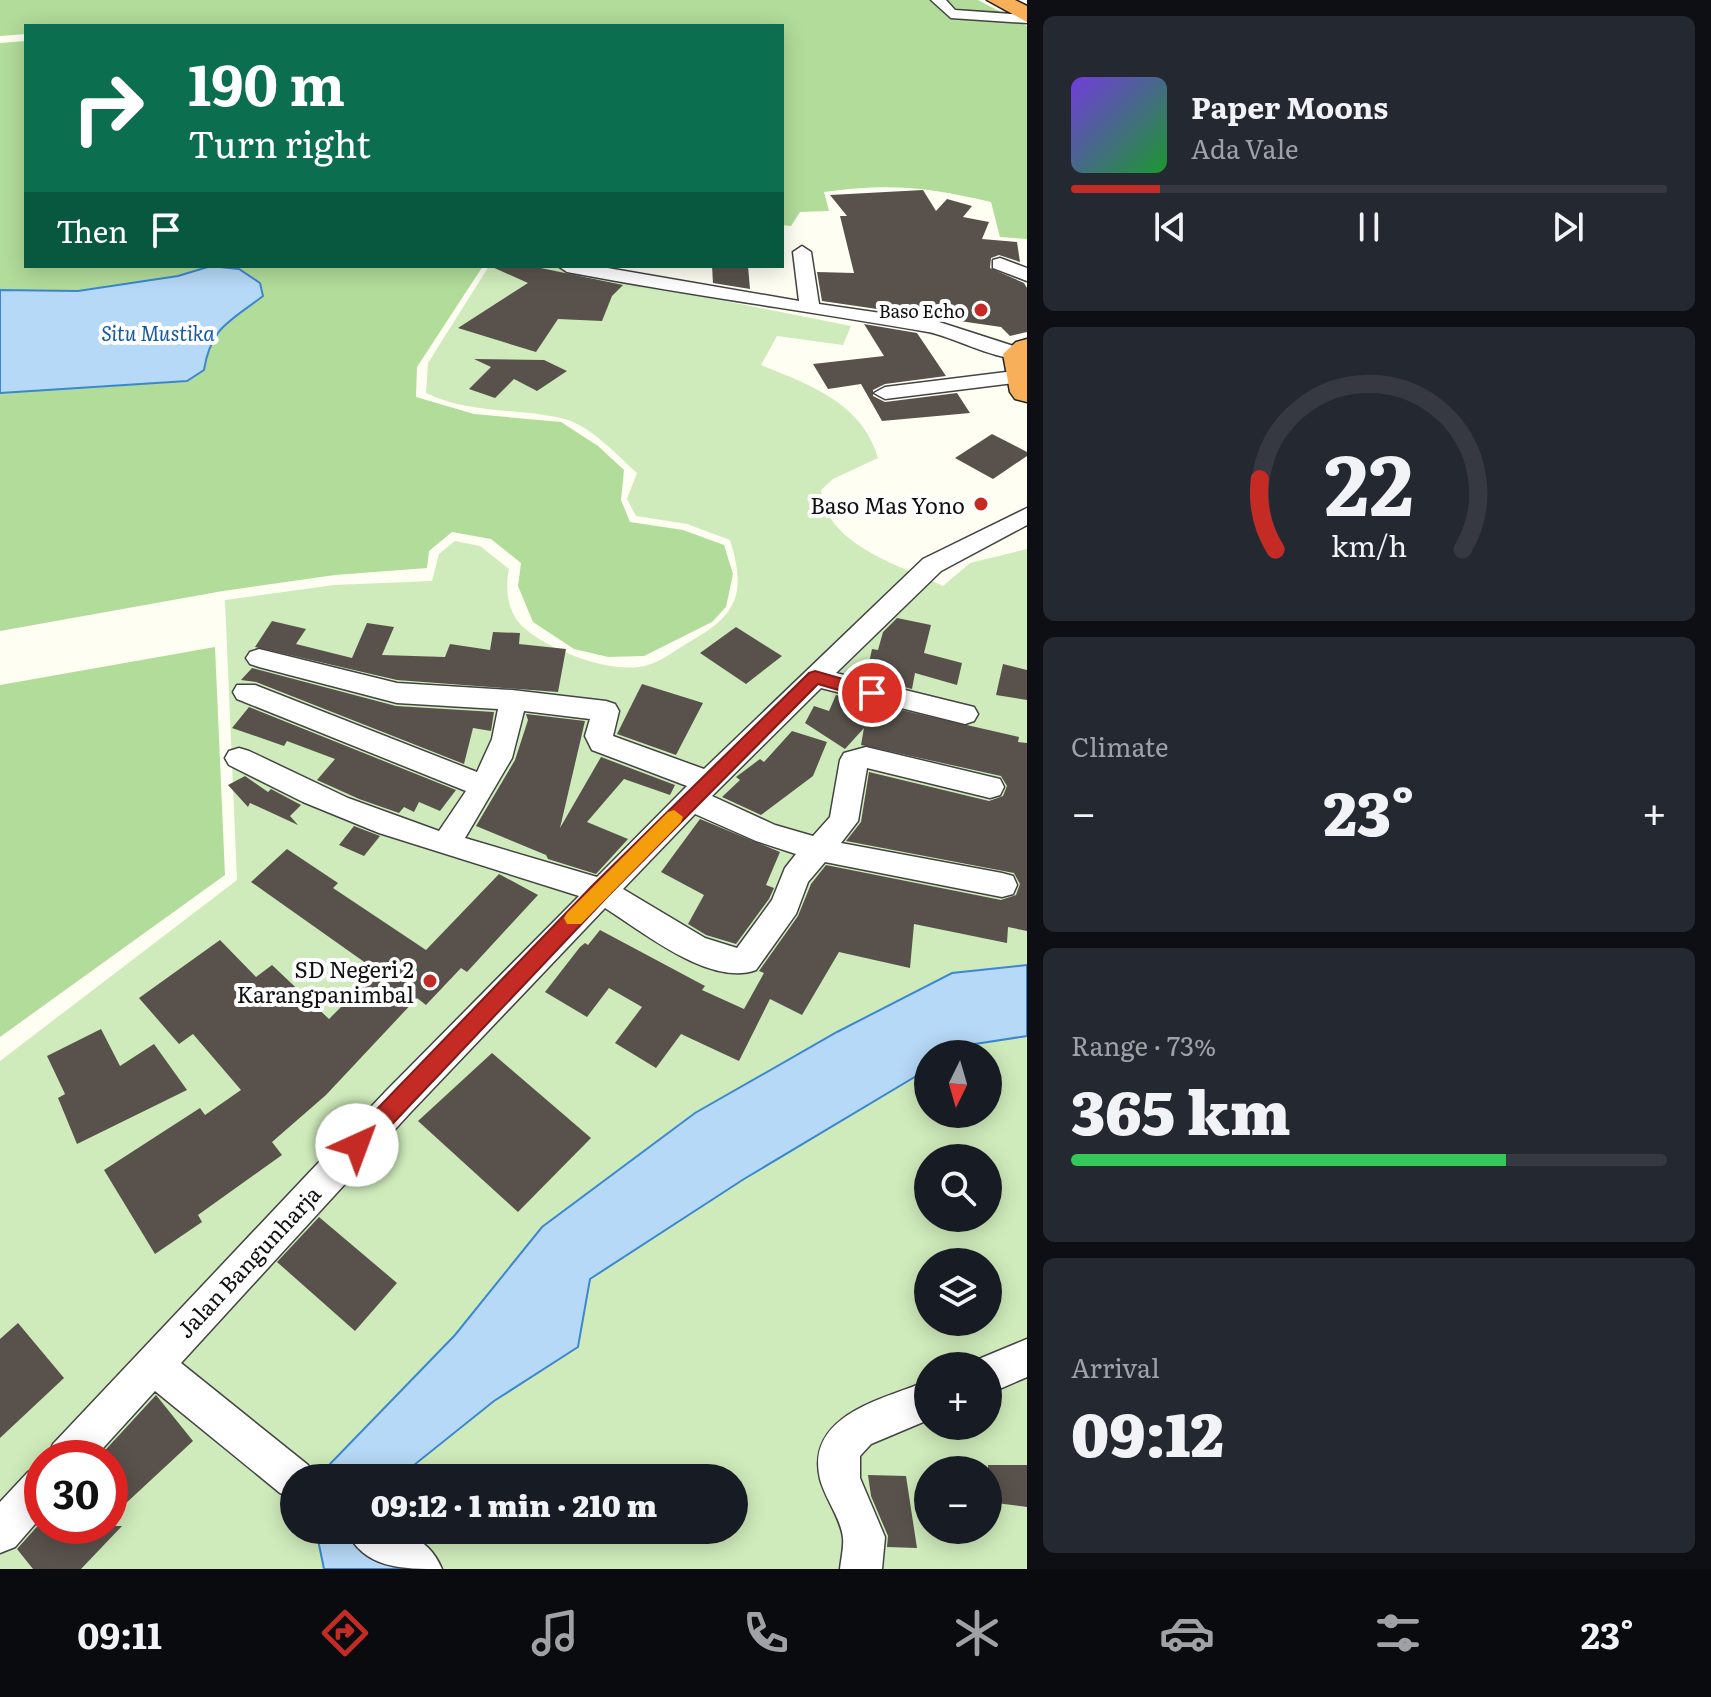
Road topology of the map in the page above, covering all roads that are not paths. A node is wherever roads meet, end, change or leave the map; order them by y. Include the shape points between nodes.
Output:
1 (938, 0) edge
2 (998, 0) edge
3 (1027, 17) edge
4 (802, 252) dead end
5 (1000, 264) dead end
6 (577, 268) edge
7 (1027, 275) edge
8 (810, 308) junction
9 (1024, 368) edge
10 (885, 393) dead end
11 (1027, 515) edge
12 (259, 658) dead end
13 (815, 677) junction
14 (246, 692) dead end
15 (512, 700) junction
16 (965, 714) dead end
17 (239, 758) dead end
18 (483, 786) junction
19 (990, 787) dead end
20 (700, 791) junction
21 (446, 845) junction
22 (815, 851) junction
23 (1002, 885) dead end
24 (600, 891) junction
25 (1027, 1358) edge
26 (152, 1364) junction
27 (1002, 1369) edge
28 (914, 1406) edge
29 (83, 1440) edge
30 (280, 1468) edge
31 (24, 1506) edge
32 (0, 1532) edge
33 (386, 1544) edge
34 (421, 1569) edge
35 (861, 1569) edge

1 - 3 street via 951,14 998,20
2 - 3 highway
4 - 8 street
5 - 7 street
6 - 8 street
8 - 9 street via 936,327
9 - 10 street
11 - 13 street, Jalan Bangunharja via 932,565
12 - 15 street via 389,692
13 - 16 street
13 - 20 street, Jalan Bangunharja
14 - 18 street
15 - 18 street via 508,736
15 - 20 street via 606,711 602,743
17 - 21 street via 368,820
18 - 21 street
19 - 22 street via 858,758 852,766 844,821
20 - 22 street via 739,824
20 - 24 street, Jalan Bangunharja
21 - 24 street
22 - 23 street
22 - 24 street via 795,876 785,905 741,963 693,945
24 - 26 street, Jalan Bangunharja
25 - 27 street
26 - 29 street, Jalan Bangunharja
26 - 30 street
28 - 35 street via 857,1430 840,1448 840,1478 864,1537
31 - 32 street
33 - 34 street

